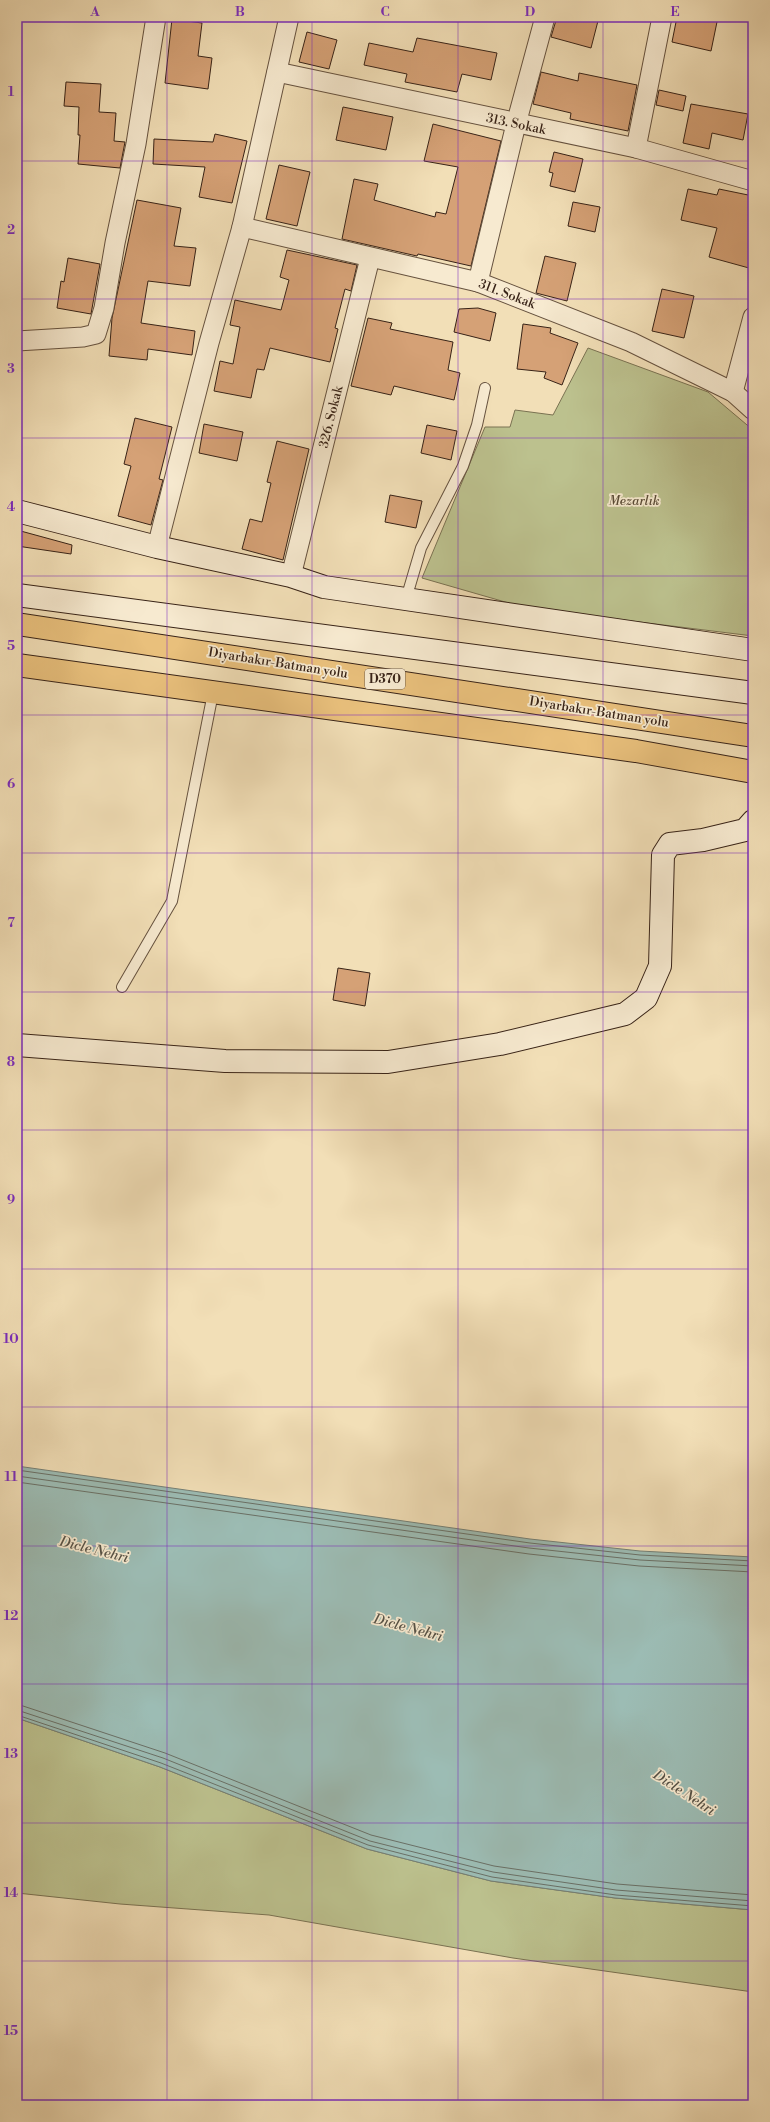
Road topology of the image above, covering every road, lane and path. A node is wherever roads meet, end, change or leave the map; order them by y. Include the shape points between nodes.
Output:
1 (156, 17) edge
2 (289, 17) edge
3 (545, 17) edge
4 (662, 17) edge
5 (277, 72) junction
6 (516, 124) junction
7 (636, 148) junction
8 (753, 181) edge
9 (242, 227) junction
10 (370, 258) junction
11 (478, 282) junction
12 (753, 317) edge
13 (17, 341) edge
14 (485, 388) dead end
15 (733, 392) junction
16 (753, 410) edge
17 (17, 511) edge
18 (157, 547) junction
19 (291, 576) junction
20 (17, 595) edge
21 (406, 599) junction
22 (17, 624) edge
23 (753, 650) edge
24 (17, 665) edge
25 (213, 693) junction
26 (753, 693) edge
27 (753, 736) edge
28 (753, 772) edge
29 (753, 821) edge
30 (122, 987) dead end
31 (17, 1045) edge

1 - 13 street via 136,144 104,308 96,334
2 - 5 street
3 - 6 street
4 - 7 street
5 - 6 street, 313. Sokak
5 - 9 street
6 - 7 street, 313. Sokak
6 - 11 street
7 - 8 street, 313. Sokak
9 - 10 street, 311. Sokak
9 - 18 street via 209,343
10 - 11 street, 311. Sokak
10 - 19 street, 326. Sokak
11 - 15 street, 311. Sokak via 631,342
12 - 15 street
14 - 21 lane via 477,425 463,466 421,548
15 - 16 street, 311. Sokak
17 - 18 street
18 - 19 street
19 - 21 street via 324,587
20 - 26 street
21 - 23 street
22 - 27 highway, Diyarbakır-Batman yolu / D370
24 - 25 highway
25 - 28 highway via 636,751
25 - 30 lane via 172,900
29 - 31 street via 745,830 703,840 670,844 663,855 660,966 646,998 625,1014 500,1044 388,1062 225,1061

